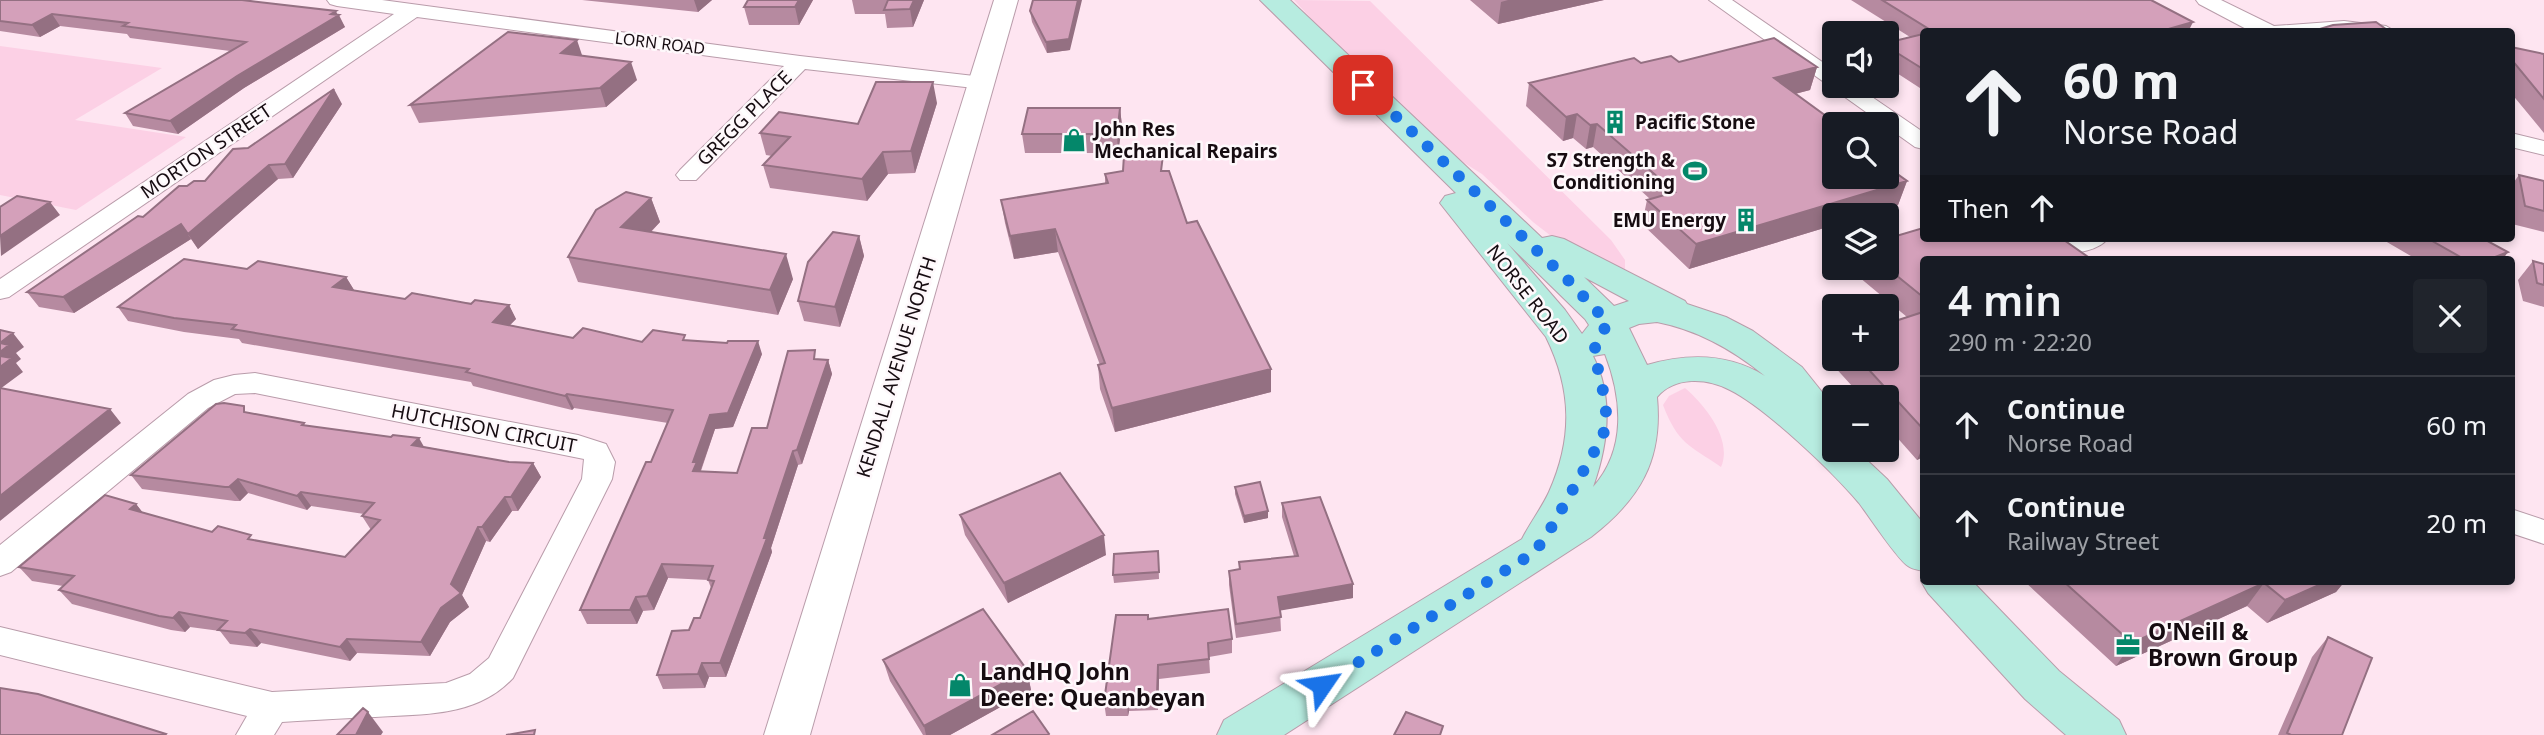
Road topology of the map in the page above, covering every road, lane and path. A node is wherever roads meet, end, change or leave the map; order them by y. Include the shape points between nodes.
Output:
1 (337, 0) edge
2 (1006, 0) edge
3 (1252, 0) edge
4 (1274, 0) edge
5 (1719, 0) edge
6 (2206, 0) edge
7 (413, 10) junction
8 (2261, 28) edge
9 (2299, 28) edge
10 (2367, 28) edge
11 (800, 62) junction
12 (1822, 72) edge
13 (983, 83) junction
14 (1861, 98) edge
15 (1918, 134) edge
16 (2515, 141) edge
17 (2544, 148) edge
18 (1434, 154) junction
19 (688, 175) dead end
20 (1465, 211) junction
21 (0, 291) edge
22 (1693, 319) junction
23 (1608, 326) junction
24 (1638, 393) junction
25 (1822, 425) edge
26 (1822, 432) edge
27 (1822, 435) edge
28 (1849, 462) edge
29 (1570, 493) junction
30 (2515, 522) edge
31 (2544, 532) edge
32 (1920, 550) edge
33 (1523, 560) junction
34 (0, 563) edge
35 (1948, 585) edge
36 (0, 641) edge
37 (263, 721) edge
38 (787, 735) edge
39 (1241, 735) edge
40 (2101, 735) edge

1 - 7 street, LORN ROAD
2 - 13 street, KENDALL AVENUE NORTH
3 - 20 main road, NORSE ROAD via 1358,110
4 - 18 main road, NORSE ROAD
5 - 12 street
6 - 8 street
7 - 11 street, LORN ROAD
7 - 21 street, MORTON STREET
9 - 10 street
11 - 13 street, LORN ROAD
11 - 19 street, GREGG PLACE
13 - 38 street, KENDALL AVENUE NORTH
14 - 15 street
16 - 17 street
18 - 22 main road via 1476,177 1560,252
18 - 23 main road, NORSE ROAD via 1570,282
20 - 23 main road via 1557,302
20 - 29 main road, NORSE ROAD via 1558,326 1580,367 1588,406 1587,435
22 - 23 main road via 1646,310 1620,314
22 - 25 main road via 1744,341 1774,362 1798,386
23 - 24 main road, NORSE ROAD via 1627,357
23 - 26 main road via 1702,345 1744,363
23 - 29 main road via 1598,337 1595,350 1607,423
24 - 27 main road via 1652,377 1671,371 1721,371 1757,388
24 - 33 main road, NORSE ROAD via 1635,444 1617,488 1598,508
28 - 32 main road
29 - 33 main road, NORSE ROAD
30 - 31 street
33 - 39 main road
34 - 37 street, HUTCHISON CIRCUIT via 190,407 231,385 255,383 578,446 597,455 597,479 507,656 486,684 446,698
35 - 40 main road via 2042,685
36 - 37 street, HUTCHISON CIRCUIT

